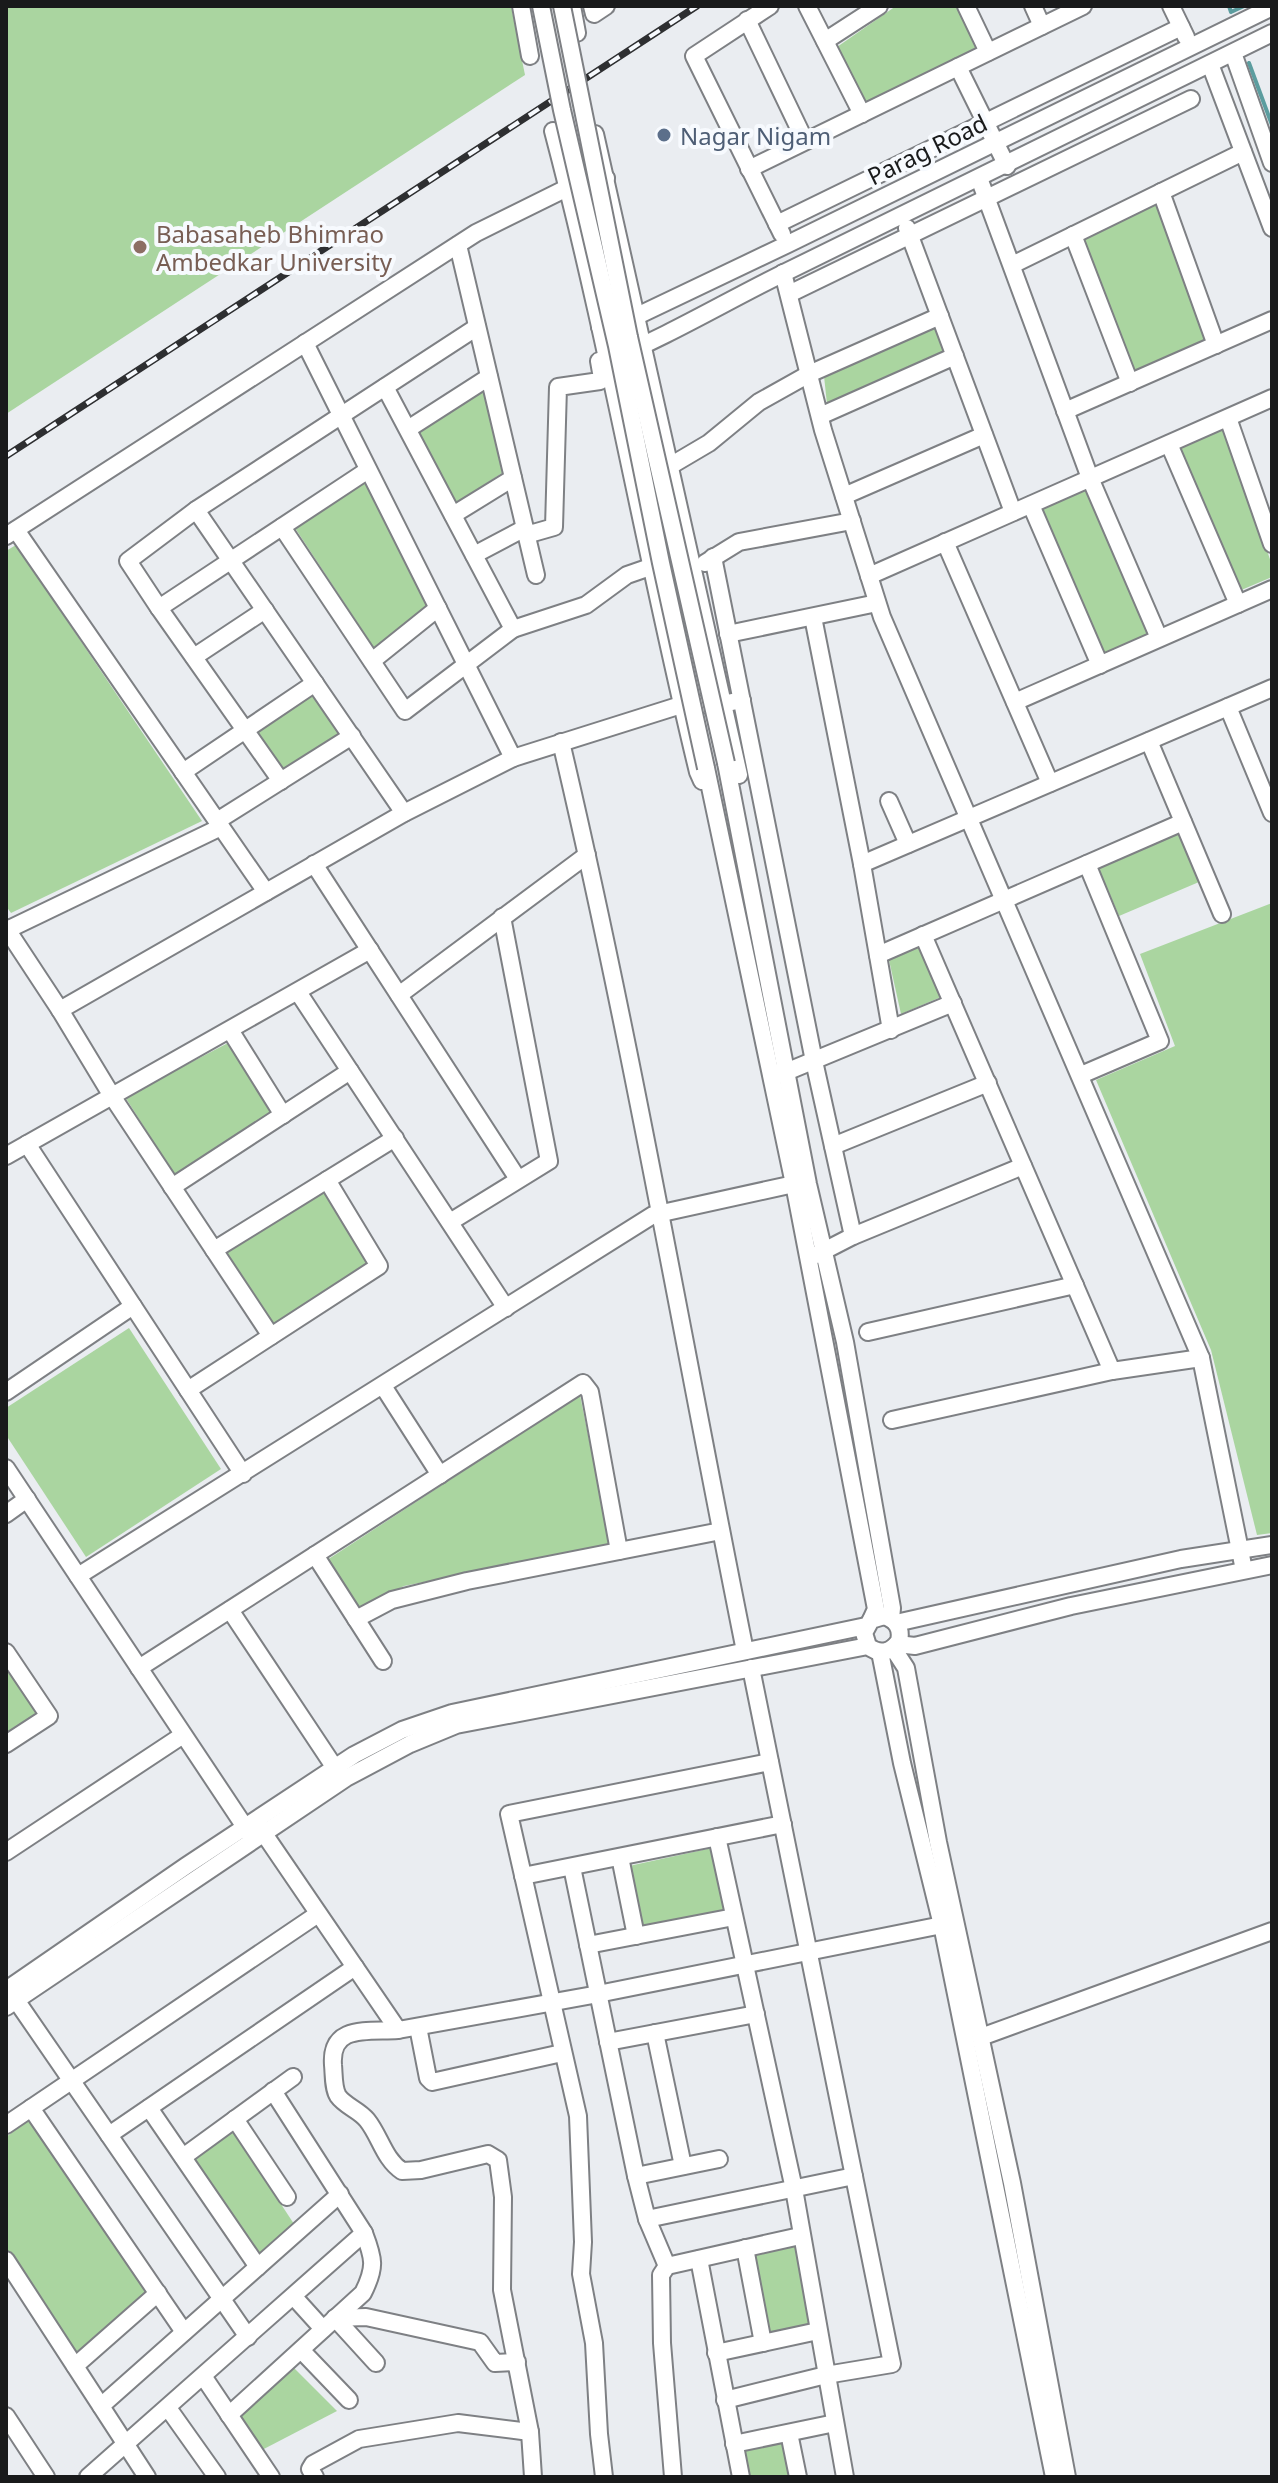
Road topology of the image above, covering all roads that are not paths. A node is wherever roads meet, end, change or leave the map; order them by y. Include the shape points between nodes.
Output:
1 (521, 6) edge
2 (541, 6) edge
3 (562, 6) edge
4 (572, 6) edge
5 (592, 6) edge
6 (606, 6) edge
7 (770, 6) edge
8 (807, 6) edge
9 (879, 6) edge
10 (966, 6) edge
11 (1033, 6) edge
12 (1083, 6) edge
13 (1171, 6) edge
14 (1272, 7) edge
15 (747, 20) junction
16 (1239, 23) junction
17 (1042, 26) junction
18 (577, 33) dead end
19 (1272, 33) edge
20 (1186, 38) junction
21 (825, 41) junction
22 (1241, 49) junction
23 (988, 52) junction
24 (530, 56) dead end
25 (1210, 64) junction
26 (958, 67) junction
27 (1191, 99) dead end
28 (862, 114) junction
29 (590, 115) dead end
30 (553, 131) dead end
31 (992, 133) junction
32 (805, 141) junction
33 (1243, 152) junction
34 (1272, 163) edge
35 (1007, 166) junction
36 (749, 169) junction
37 (606, 178) junction
38 (979, 178) junction
39 (565, 191) junction
40 (1161, 192) junction
41 (987, 198) junction
42 (902, 215) junction
43 (1272, 228) edge
44 (783, 235) junction
45 (910, 235) junction
46 (1073, 235) junction
47 (458, 245) junction
48 (1012, 265) junction
49 (783, 273) junction
50 (789, 294) junction
51 (637, 316) junction
52 (940, 316) junction
53 (1272, 320) edge
54 (477, 327) junction
55 (600, 327) junction
56 (305, 343) junction
57 (1216, 345) junction
58 (644, 346) junction
59 (955, 356) junction
60 (607, 361) junction
61 (809, 374) junction
62 (489, 377) junction
63 (1130, 383) junction
64 (385, 387) junction
65 (1272, 398) edge
66 (1065, 411) junction
67 (341, 415) junction
68 (820, 416) junction
69 (1228, 418) junction
70 (408, 429) junction
71 (984, 435) junction
72 (1169, 444) junction
73 (670, 466) junction
74 (368, 470) junction
75 (513, 478) junction
76 (1090, 478) junction
77 (844, 496) junction
78 (1031, 505) junction
79 (196, 510) junction
80 (1013, 512) junction
81 (453, 515) junction
82 (852, 521) junction
83 (282, 527) junction
84 (525, 531) junction
85 (11, 533) edge
86 (945, 542) junction
87 (1272, 544) edge
88 (474, 555) junction
89 (713, 557) junction
90 (231, 561) junction
91 (653, 566) junction
92 (694, 572) junction
93 (536, 575) dead end
94 (869, 576) junction
95 (1272, 589) edge
96 (877, 603) junction
97 (1238, 604) junction
98 (159, 608) junction
99 (438, 608) junction
100 (265, 610) junction
101 (813, 617) junction
102 (513, 629) junction
103 (728, 634) junction
104 (1159, 638) junction
105 (194, 657) junction
106 (372, 661) junction
107 (1100, 665) junction
108 (466, 666) junction
109 (315, 683) junction
110 (1272, 688) edge
111 (742, 700) junction
112 (1015, 702) junction
113 (722, 704) junction
114 (681, 705) junction
115 (1228, 707) junction
116 (245, 730) junction
117 (352, 736) junction
118 (1149, 741) junction
119 (561, 742) junction
120 (513, 758) junction
121 (183, 772) junction
122 (281, 781) junction
123 (1050, 783) junction
124 (1266, 783) edge
125 (889, 801) dead end
126 (714, 804) junction
127 (736, 812) junction
128 (404, 813) junction
129 (1272, 813) edge
130 (969, 818) junction
131 (1183, 822) junction
132 (219, 824) junction
133 (908, 844) junction
134 (587, 855) junction
135 (314, 864) junction
136 (862, 864) junction
137 (1087, 864) junction
138 (266, 892) junction
139 (1005, 900) junction
140 (1222, 914) dead end
141 (502, 917) junction
142 (923, 935) junction
143 (8, 936) edge
144 (370, 950) junction
145 (878, 955) junction
146 (298, 992) junction
147 (399, 995) junction
148 (953, 1003) junction
149 (60, 1010) junction
150 (230, 1030) junction
151 (891, 1030) junction
152 (814, 1061) junction
153 (350, 1071) junction
154 (788, 1072) junction
155 (1081, 1075) junction
156 (772, 1078) junction
157 (988, 1083) junction
158 (112, 1096) junction
159 (283, 1115) junction
160 (395, 1138) junction
161 (27, 1144) junction
162 (833, 1146) junction
163 (6, 1156) edge
164 (1023, 1166) junction
165 (518, 1179) junction
166 (327, 1180) junction
167 (794, 1184) junction
168 (172, 1187) junction
169 (661, 1213) junction
170 (450, 1222) junction
171 (853, 1236) junction
172 (214, 1250) junction
173 (816, 1255) junction
174 (1075, 1285) junction
175 (133, 1306) junction
176 (506, 1308) junction
177 (868, 1332) dead end
178 (271, 1336) junction
179 (1201, 1358) junction
180 (1112, 1371) junction
181 (383, 1386) junction
182 (188, 1390) junction
183 (6, 1392) edge
184 (892, 1420) dead end
185 (6, 1468) edge
186 (243, 1474) junction
187 (440, 1475) junction
188 (27, 1499) junction
189 (6, 1514) edge
190 (721, 1531) junction
191 (1272, 1545) edge
192 (1242, 1549) junction
193 (619, 1551) junction
194 (315, 1555) junction
195 (1272, 1565) edge
196 (1244, 1570) junction
197 (78, 1576) junction
198 (230, 1610) junction
199 (356, 1619) junction
200 (894, 1621) junction
201 (869, 1623) junction
202 (885, 1647) junction
203 (745, 1651) junction
204 (6, 1652) edge
205 (383, 1661) dead end
206 (139, 1668) junction
207 (751, 1668) junction
208 (183, 1735) junction
209 (6, 1744) edge
210 (388, 1747) junction
211 (770, 1762) junction
212 (335, 1768) junction
213 (783, 1824) junction
214 (254, 1830) junction
215 (717, 1837) junction
216 (6, 1852) edge
217 (620, 1857) junction
218 (572, 1867) junction
219 (523, 1876) junction
220 (318, 1914) junction
221 (734, 1917) junction
222 (949, 1923) junction
223 (1272, 1931) edge
224 (636, 1936) junction
225 (588, 1945) junction
226 (809, 1951) junction
227 (745, 1964) junction
228 (355, 1967) junction
229 (599, 1994) junction
230 (9, 1998) edge
231 (551, 2003) junction
232 (756, 2014) junction
233 (418, 2027) junction
234 (398, 2030) junction
235 (655, 2033) junction
236 (981, 2037) junction
237 (608, 2042) junction
238 (562, 2053) junction
239 (293, 2077) dead end
240 (72, 2080) junction
241 (273, 2091) junction
242 (31, 2108) junction
243 (149, 2108) junction
244 (235, 2119) junction
245 (6, 2125) edge
246 (109, 2135) junction
247 (183, 2157) junction
248 (719, 2159) dead end
249 (683, 2166) junction
250 (636, 2176) junction
251 (854, 2176) junction
252 (794, 2189) junction
253 (340, 2194) junction
254 (287, 2197) dead end
255 (647, 2219) junction
256 (364, 2233) junction
257 (800, 2236) junction
258 (745, 2248) junction
259 (699, 2259) junction
260 (6, 2260) edge
261 (667, 2266) junction
262 (258, 2267) junction
263 (158, 2293) junction
264 (294, 2297) junction
265 (222, 2299) junction
266 (329, 2324) junction
267 (818, 2331) junction
268 (184, 2332) junction
269 (248, 2337) junction
270 (763, 2343) junction
271 (301, 2350) junction
272 (716, 2353) junction
273 (517, 2362) junction
274 (376, 2363) dead end
275 (75, 2366) junction
276 (826, 2375) junction
277 (203, 2376) junction
278 (349, 2400) dead end
279 (725, 2400) junction
280 (101, 2406) junction
281 (168, 2408) junction
282 (1048, 2413) junction
283 (229, 2415) junction
284 (6, 2416) edge
285 (835, 2423) junction
286 (530, 2432) junction
287 (789, 2433) junction
288 (734, 2444) junction
289 (126, 2445) junction
290 (46, 2477) edge
291 (88, 2477) edge
292 (147, 2477) edge
293 (217, 2477) edge
294 (271, 2477) edge
295 (315, 2477) edge
296 (533, 2477) edge
297 (604, 2477) edge
298 (673, 2477) edge
299 (741, 2477) edge
300 (798, 2477) edge
301 (845, 2477) edge
302 (1054, 2477) edge
303 (1067, 2477) edge

1 - 24 street
2 - 126 street, bridge
3 - 127 street, bridge via 629,337
4 - 18 street
5 - 6 street via 594,14
7 - 15 street
8 - 21 street
9 - 21 street
10 - 23 street
11 - 17 street
12 - 17 street
13 - 20 street
14 - 16 street, Parag Road
15 - 32 street
15 - 36 street via 694,56
16 - 20 street, Parag Road
16 - 22 street
17 - 23 street
19 - 22 street, Parag Road
20 - 31 street, Parag Road
21 - 28 street
22 - 25 street, Parag Road
22 - 34 street
23 - 26 street
25 - 33 street
25 - 35 street, Parag Road
26 - 28 street
26 - 31 street
27 - 41 street
28 - 32 street
29 - 37 street
30 - 39 street
31 - 35 street
31 - 44 street, Parag Road
32 - 36 street
33 - 40 street
33 - 43 street
35 - 38 street, Parag Road
36 - 44 street
37 - 39 street
37 - 51 street
38 - 41 street
38 - 42 street, Parag Road
39 - 47 street
39 - 55 street
39 - 84 street via 602,378 558,387 554,527
40 - 46 street
40 - 57 street
41 - 45 street
41 - 48 street
42 - 45 street
42 - 49 street, Parag Road
44 - 51 street, Parag Road
45 - 50 street
45 - 52 street
46 - 48 street
46 - 63 street
47 - 54 street
47 - 56 street
48 - 66 street
49 - 50 street
49 - 58 street, Parag Road
50 - 61 street
51 - 55 street, Parag Road
51 - 58 street
52 - 59 street
52 - 61 street
53 - 57 street
54 - 62 street
54 - 64 street
55 - 60 street
56 - 67 street
56 - 85 street
57 - 63 street
58 - 60 street, Parag Road
58 - 73 street
59 - 68 street
59 - 71 street
60 - 91 street
61 - 68 street
61 - 73 street via 759,402 709,443
62 - 70 street
62 - 75 street
63 - 66 street
64 - 67 street
64 - 70 street
65 - 69 street
66 - 76 street
67 - 74 street
67 - 79 street
68 - 77 street
69 - 72 street
69 - 87 street
70 - 81 street
71 - 77 street
71 - 80 street
72 - 76 street
72 - 97 street
73 - 92 street
74 - 83 street
74 - 99 street
75 - 81 street
75 - 84 street
76 - 78 street
76 - 104 street
77 - 82 street
78 - 80 street
78 - 107 street
79 - 90 street
79 - 98 street via 128,561
80 - 86 street
81 - 88 street
82 - 89 street via 739,542
82 - 94 street
83 - 90 street
83 - 106 street
84 - 88 street
84 - 93 street
85 - 121 street
86 - 94 street
86 - 112 street
88 - 102 street
89 - 92 street
89 - 103 street
90 - 98 street
90 - 100 street
91 - 102 street via 627,575 586,605
91 - 114 street
92 - 113 street
94 - 96 street
95 - 97 street
96 - 101 street
96 - 130 street
97 - 104 street
98 - 105 street
99 - 106 street
99 - 108 street
100 - 105 street
100 - 109 street
101 - 103 street
101 - 136 street
102 - 108 street
103 - 111 street
104 - 107 street
105 - 116 street
106 - 108 street via 405,711
107 - 112 street
108 - 120 street
109 - 116 street
109 - 117 street
110 - 115 street
111 - 113 street
111 - 152 street
112 - 123 street
113 - 114 street
113 - 127 street via 742,791
114 - 119 street
114 - 126 street via 698,772
115 - 118 street
115 - 124 street
116 - 121 street
116 - 122 street
117 - 122 street
117 - 128 street
118 - 123 street
118 - 131 street
119 - 120 street
119 - 134 street
120 - 128 street
121 - 132 street
122 - 132 street
123 - 130 street
124 - 129 street
125 - 133 street
126 - 156 street
127 - 154 street
128 - 135 street
130 - 133 street
130 - 139 street
131 - 137 street
131 - 140 street
132 - 138 street
132 - 143 street
133 - 136 street
134 - 141 street
134 - 169 street
135 - 138 street
135 - 144 street
136 - 145 street
137 - 139 street
137 - 155 street via 1160,1041
138 - 149 street
139 - 142 street
139 - 155 street
141 - 147 street
141 - 165 street via 549,1161
142 - 145 street
142 - 148 street
143 - 149 street
144 - 146 street
144 - 147 street
145 - 151 street
146 - 150 street
146 - 153 street
147 - 165 street
148 - 151 street
148 - 157 street
149 - 158 street
150 - 158 street
150 - 159 street
151 - 152 street
152 - 154 street
152 - 162 street
153 - 159 street
153 - 160 street
154 - 156 street
154 - 173 street
155 - 179 street
156 - 167 street
157 - 162 street
157 - 164 street
158 - 161 street
158 - 168 street
159 - 168 street
160 - 166 street
160 - 170 street
161 - 163 street
161 - 175 street
162 - 171 street
164 - 171 street
164 - 174 street
165 - 170 street
166 - 172 street
166 - 178 street via 379,1266
167 - 169 street
167 - 173 street
168 - 172 street
169 - 176 street
169 - 190 street
170 - 176 street
171 - 173 street
172 - 178 street
173 - 200 street via 845,1342
173 - 201 street via 876,1609
174 - 177 street
174 - 180 street
175 - 182 street
175 - 183 street
176 - 181 street
178 - 182 street
179 - 180 street
179 - 192 street
180 - 184 street
181 - 186 street
181 - 187 street
182 - 186 street
185 - 188 street
186 - 197 street
187 - 193 street via 583,1383 590,1392
187 - 194 street
188 - 189 street
188 - 197 street
190 - 193 street
190 - 203 street
191 - 192 street
192 - 196 street
192 - 200 street
193 - 199 street via 392,1600
194 - 198 street
194 - 199 street
195 - 196 street
196 - 202 street via 915,1646
197 - 206 street
198 - 206 street
198 - 212 street
199 - 205 street
200 - 201 street via 880,1616
200 - 202 street via 900,1636
201 - 202 street via 865,1639
201 - 203 street
202 - 207 street
202 - 222 street via 902,1763
203 - 210 street via 452,1713 402,1730
204 - 209 street via 49,1716
206 - 208 street
207 - 210 street via 456,1725
207 - 211 street
208 - 214 street
208 - 216 street
210 - 212 street
210 - 214 street via 346,1778
211 - 213 street
211 - 219 street via 509,1814
212 - 214 street
213 - 215 street
213 - 226 street
214 - 220 street
214 - 230 street
215 - 217 street
215 - 221 street
217 - 218 street
217 - 224 street
218 - 219 street
218 - 225 street
219 - 231 street
220 - 228 street
220 - 240 street
221 - 224 street
221 - 227 street
222 - 226 street
222 - 236 street
222 - 282 street
223 - 236 street
224 - 225 street
225 - 229 street
226 - 227 street
226 - 251 street
227 - 229 street
227 - 232 street
228 - 234 street
228 - 243 street
229 - 231 street
229 - 237 street
230 - 240 street
231 - 233 street
231 - 238 street
232 - 235 street
232 - 252 street
233 - 234 street
233 - 238 street via 432,2082
234 - 273 street via 357,2032 336,2041 336,2091 363,2115 402,2171 488,2154 498,2160 502,2290
235 - 237 street
235 - 249 street
236 - 282 street
237 - 250 street
238 - 297 street via 578,2116 581,2274 594,2343
239 - 241 street
240 - 242 street
240 - 246 street
241 - 244 street
241 - 253 street
242 - 245 street
242 - 263 street
243 - 246 street
243 - 247 street
244 - 247 street
244 - 254 street
246 - 265 street
247 - 262 street
248 - 249 street
249 - 250 street
250 - 255 street
251 - 252 street
251 - 276 street via 892,2364
252 - 255 street
252 - 257 street
253 - 256 street
253 - 262 street
255 - 261 street
256 - 264 street
256 - 266 street via 373,2273 363,2293
257 - 258 street
257 - 267 street
258 - 259 street
258 - 270 street
259 - 261 street
259 - 272 street
260 - 275 street
261 - 298 street via 660,2282
262 - 265 street
263 - 268 street
263 - 275 street
264 - 266 street
264 - 269 street
265 - 268 street
265 - 269 street
266 - 271 street
266 - 273 street via 366,2317 480,2342 495,2363
266 - 274 street
267 - 270 street
267 - 276 street
268 - 280 street
269 - 277 street
270 - 272 street
271 - 278 street
271 - 283 street
272 - 279 street
273 - 286 street
275 - 280 street
276 - 279 street
276 - 285 street
277 - 281 street
277 - 283 street
279 - 288 street
280 - 289 street
281 - 289 street
281 - 293 street
282 - 302 street
282 - 303 street
283 - 294 street
284 - 290 street
285 - 287 street
285 - 301 street
286 - 295 street via 458,2423 359,2439 313,2464
286 - 296 street
287 - 288 street
287 - 300 street
288 - 299 street
289 - 291 street
289 - 292 street

